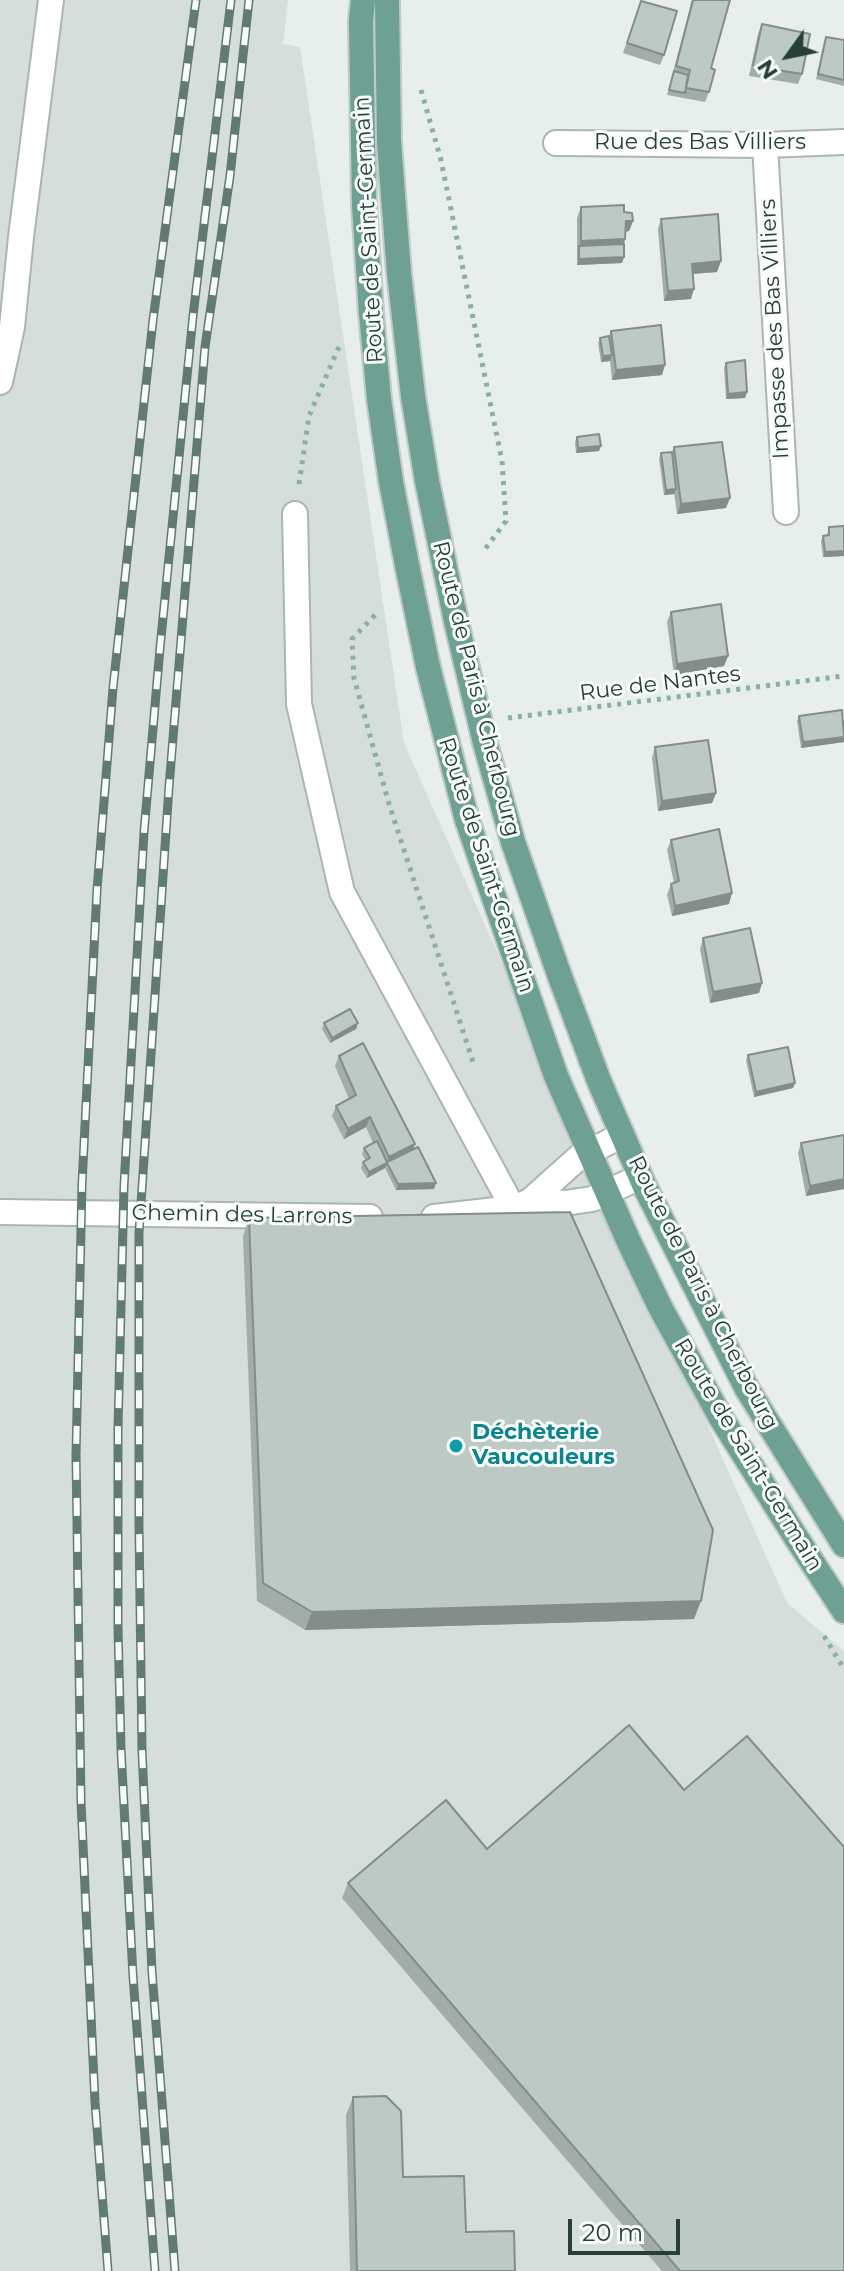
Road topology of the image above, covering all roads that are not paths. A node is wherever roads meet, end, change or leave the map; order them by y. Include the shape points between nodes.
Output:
1 (51, 0) edge
2 (363, 0) edge
3 (387, 0) edge
4 (844, 142) edge
5 (556, 143) dead end
6 (765, 145) junction
7 (0, 382) edge
8 (786, 512) dead end
9 (295, 514) dead end
10 (622, 1135) junction
11 (589, 1151) junction
12 (640, 1177) junction
13 (607, 1193) junction
14 (513, 1207) junction
15 (0, 1212) edge
16 (442, 1216) junction
17 (497, 1237) edge
18 (443, 1244) edge
19 (844, 1545) edge
20 (844, 1611) edge

1 - 7 street via 12,327
2 - 11 main road, Route de Saint-Germain via 364,205 371,313 385,440 407,565 467,820 532,1011
3 - 10 main road, Route de Paris à Cherbourg via 389,142 399,273 413,396 440,543 513,842
4 - 6 street, Rue des Bas Villiers
5 - 6 street, Rue des Bas Villiers
6 - 8 street, Impasse des Bas Villiers
9 - 14 street via 299,704 342,892
10 - 11 street
10 - 12 main road, Route de Paris à Cherbourg
11 - 13 main road, Route de Saint-Germain
11 - 14 street
12 - 13 street, Chemin des Larrons
12 - 19 main road, Route de Paris à Cherbourg via 747,1389
13 - 14 street, Chemin des Larrons via 577,1202
13 - 20 main road, Route de Saint-Germain via 660,1307 721,1418
14 - 16 street, Chemin des Larrons via 468,1221
14 - 17 street
15 - 16 street, Chemin des Larrons via 265,1223
16 - 18 street

